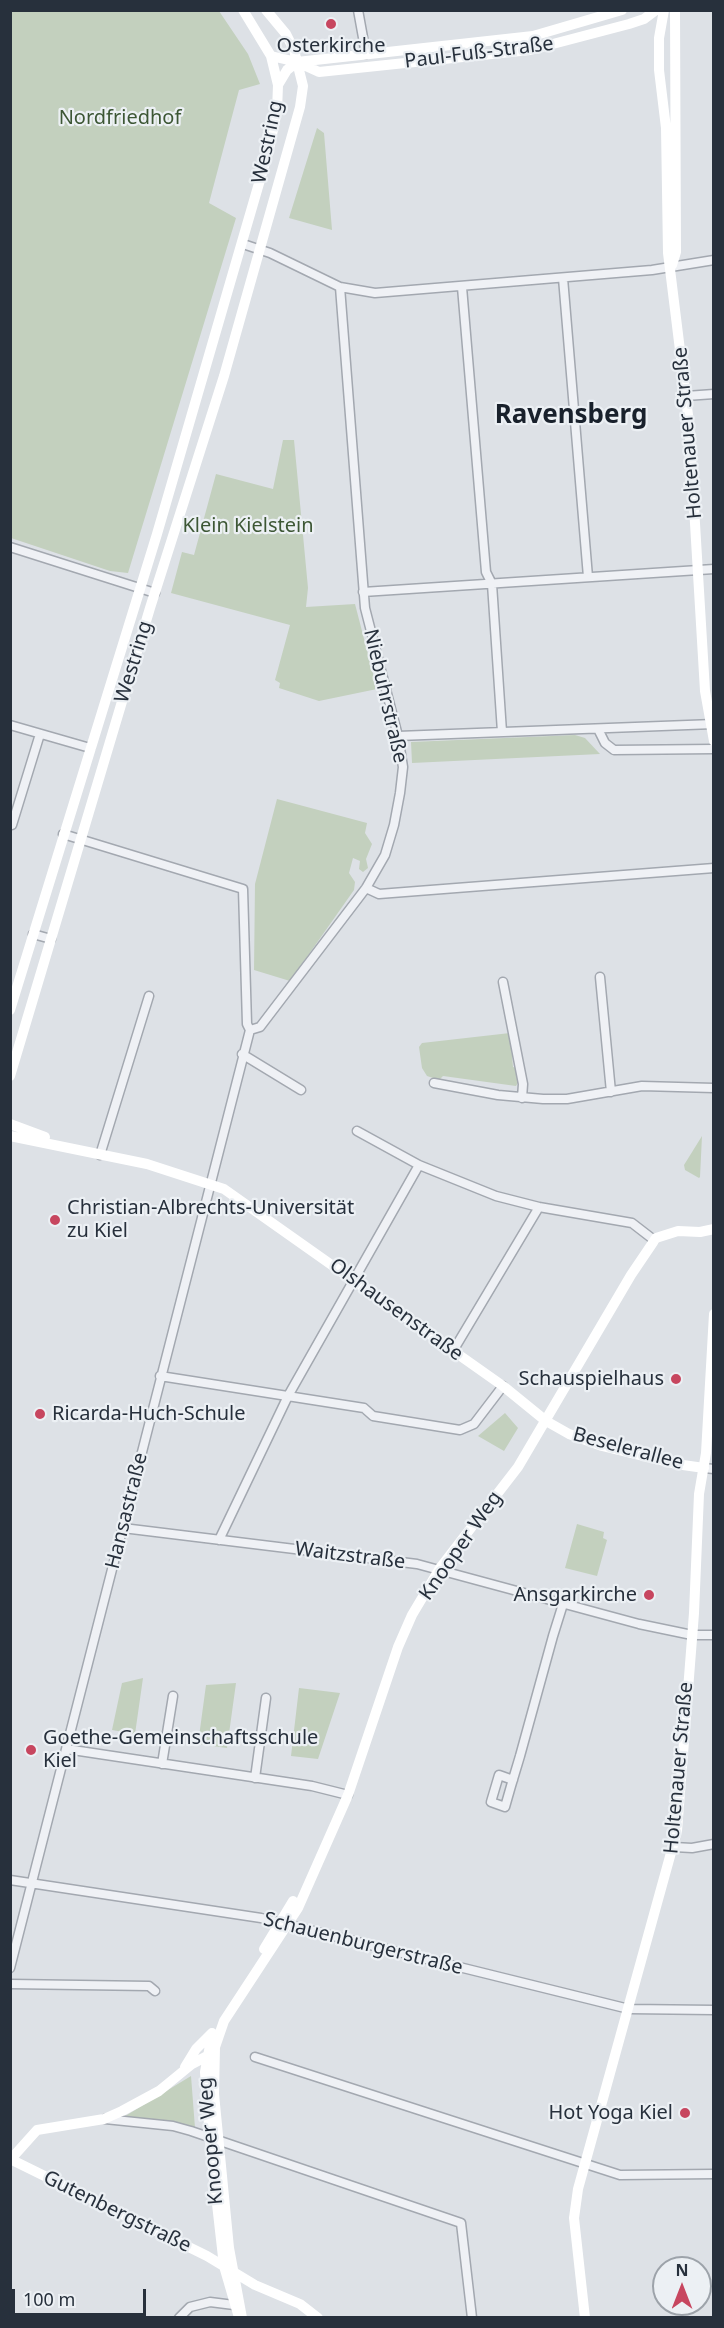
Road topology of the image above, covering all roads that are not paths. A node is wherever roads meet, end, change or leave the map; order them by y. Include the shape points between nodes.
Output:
1 (243, 10) edge
2 (266, 10) edge
3 (358, 10) edge
4 (622, 10) edge
5 (656, 10) edge
6 (664, 10) edge
7 (675, 10) edge
8 (366, 54) junction
9 (271, 56) junction
10 (297, 62) junction
11 (319, 72) junction
12 (278, 85) junction
13 (303, 86) junction
14 (243, 243) junction
15 (259, 248) junction
16 (714, 260) edge
17 (671, 268) junction
18 (563, 278) junction
19 (340, 287) junction
20 (462, 287) junction
21 (714, 394) edge
22 (686, 396) junction
23 (10, 547) edge
24 (714, 569) edge
25 (699, 570) junction
26 (588, 577) junction
27 (492, 584) junction
28 (140, 588) junction
29 (363, 592) junction
30 (155, 593) junction
31 (712, 724) edge
32 (10, 725) edge
33 (598, 729) junction
34 (502, 732) junction
35 (40, 734) junction
36 (398, 736) junction
37 (714, 741) edge
38 (90, 748) junction
39 (714, 749) edge
40 (12, 825) dead end
41 (63, 834) junction
42 (80, 840) junction
43 (714, 868) edge
44 (366, 888) junction
45 (33, 934) junction
46 (51, 939) junction
47 (600, 977) dead end
48 (504, 982) dead end
49 (149, 996) dead end
50 (10, 1010) edge
51 (250, 1030) junction
52 (242, 1054) junction
53 (10, 1076) edge
54 (434, 1083) dead end
55 (714, 1088) edge
56 (301, 1090) dead end
57 (611, 1092) junction
58 (522, 1098) junction
59 (10, 1124) edge
60 (357, 1131) dead end
61 (10, 1136) edge
62 (73, 1148) junction
63 (100, 1155) junction
64 (419, 1165) junction
65 (210, 1184) junction
66 (539, 1207) junction
67 (714, 1229) edge
68 (662, 1236) junction
69 (714, 1236) edge
70 (355, 1280) junction
71 (714, 1314) edge
72 (453, 1351) junction
73 (160, 1376) junction
74 (503, 1386) junction
75 (288, 1396) junction
76 (546, 1420) junction
77 (709, 1468) edge
78 (123, 1528) junction
79 (219, 1540) junction
80 (440, 1568) junction
81 (563, 1604) junction
82 (692, 1635) junction
83 (714, 1635) edge
84 (173, 1696) dead end
85 (266, 1698) dead end
86 (66, 1749) junction
87 (162, 1764) junction
88 (255, 1778) junction
89 (513, 1780) dead end
90 (348, 1796) junction
91 (714, 1844) edge
92 (674, 1847) junction
93 (10, 1880) edge
94 (32, 1883) junction
95 (285, 1923) junction
96 (10, 1968) edge
97 (10, 1984) edge
98 (155, 1990) dead end
99 (629, 2009) junction
100 (714, 2010) edge
101 (215, 2030) junction
102 (211, 2054) junction
103 (255, 2057) dead end
104 (180, 2073) junction
105 (105, 2119) junction
106 (214, 2139) junction
107 (11, 2159) edge
108 (584, 2163) junction
109 (714, 2174) edge
110 (224, 2266) junction
111 (234, 2273) junction
112 (234, 2305) junction
113 (178, 2318) edge
114 (241, 2318) edge
115 (318, 2318) edge
116 (472, 2318) edge
117 (585, 2318) edge

1 - 9 main road, Westring
2 - 10 main road, Westring via 286,34
3 - 8 street
4 - 8 main road, Paul-Fuß-Straße via 533,36
5 - 11 main road, Paul-Fuß-Straße via 629,24 530,50
6 - 17 main road, Holtenauer Straße via 659,70 665,118
7 - 17 main road, Holtenauer Straße via 676,252
8 - 10 main road
9 - 10 main road
9 - 12 main road, Westring
10 - 11 main road
10 - 12 main road
10 - 13 main road, Westring
11 - 13 main road, Westring
12 - 14 main road, Westring via 276,120
13 - 15 main road, Westring via 294,133
14 - 15 street
14 - 28 main road, Westring
15 - 19 street
15 - 30 main road, Westring via 224,376
16 - 17 street
17 - 18 street
17 - 22 main road, Holtenauer Straße
18 - 20 street
18 - 26 street
19 - 20 street via 375,293
19 - 29 street, Niebuhrstraße
20 - 27 street via 486,572
21 - 22 street
22 - 25 main road, Holtenauer Straße
23 - 28 street
24 - 25 street
25 - 26 street
25 - 31 main road, Holtenauer Straße via 704,682
26 - 27 street
27 - 29 street
27 - 34 street
28 - 30 street
28 - 38 main road, Westring
29 - 36 street, Niebuhrstraße
30 - 42 main road, Westring
31 - 33 street
31 - 37 main road, Holtenauer Straße
32 - 35 street
33 - 34 street
33 - 39 street via 614,750
34 - 36 street
35 - 38 street
35 - 40 street
36 - 44 street, Niebuhrstraße via 403,767 394,825 385,855
38 - 41 main road, Westring
41 - 42 street
41 - 45 main road, Westring
42 - 46 main road, Westring
42 - 51 street via 243,889
43 - 44 street via 379,894
44 - 51 street, Niebuhrstraße via 260,1027
45 - 46 street
45 - 50 main road, Westring
46 - 53 main road, Westring
47 - 57 street
48 - 58 street via 523,1084
49 - 63 street
51 - 52 street
52 - 56 street
52 - 65 street, Hansastraße
54 - 58 street
55 - 57 street via 642,1086
57 - 58 street via 567,1099
59 - 62 main road, Olshausenstraße
60 - 64 street
61 - 62 main road, Olshausenstraße
62 - 63 main road, Olshausenstraße
63 - 65 main road, Olshausenstraße
64 - 66 street via 496,1196
64 - 70 street
65 - 70 main road, Olshausenstraße via 243,1201
65 - 73 street, Hansastraße
66 - 68 street via 632,1223
66 - 72 street
67 - 68 main road
68 - 69 main road
68 - 76 main road, Knooper Weg
70 - 72 main road, Olshausenstraße
70 - 75 street
71 - 77 main road, Holtenauer Straße
72 - 74 main road, Olshausenstraße
73 - 75 street
73 - 78 street, Hansastraße
74 - 75 street via 474,1424 460,1430 373,1416 364,1408
74 - 76 main road, Olshausenstraße
75 - 79 street
76 - 77 main road, Beselerallee via 587,1442
76 - 80 main road, Knooper Weg via 518,1467
77 - 82 main road, Holtenauer Straße via 699,1494
78 - 79 street, Waitzstraße
78 - 86 street, Hansastraße
79 - 80 street, Waitzstraße
80 - 81 street, Waitzstraße
80 - 90 main road, Knooper Weg via 412,1615 399,1647
81 - 82 street, Waitzstraße
81 - 89 street
82 - 83 street, Waitzstraße
82 - 92 main road, Holtenauer Straße
84 - 87 street
85 - 88 street
86 - 87 street
86 - 94 street, Hansastraße
87 - 88 street
88 - 90 street
90 - 95 main road, Knooper Weg
91 - 92 street
92 - 99 main road, Holtenauer Straße
93 - 94 street, Schauenburgerstraße
94 - 95 street, Schauenburgerstraße
94 - 96 street, Hansastraße
95 - 99 street, Schauenburgerstraße
95 - 101 main road, Knooper Weg via 229,2001
95 - 102 main road, Knooper Weg via 229,2010
97 - 98 street via 149,1986
99 - 100 street, Schauenburgerstraße
99 - 108 main road, Holtenauer Straße
101 - 102 main road, Knooper Weg
101 - 104 main road
102 - 104 main road
102 - 106 main road, Knooper Weg via 205,2072
103 - 108 street
104 - 105 main road via 148,2098
105 - 106 street via 173,2126
105 - 107 main road via 37,2130
106 - 110 main road, Knooper Weg
106 - 111 main road, Knooper Weg
106 - 116 street via 461,2223
107 - 110 main road, Gutenbergstraße
108 - 109 street via 620,2175
108 - 117 main road, Holtenauer Straße via 574,2218
110 - 111 main road, Gutenbergstraße
110 - 112 main road, Knooper Weg
111 - 114 main road, Knooper Weg
111 - 115 main road, Gutenbergstraße via 300,2304
112 - 113 street via 217,2301 190,2307
112 - 114 main road, Knooper Weg

